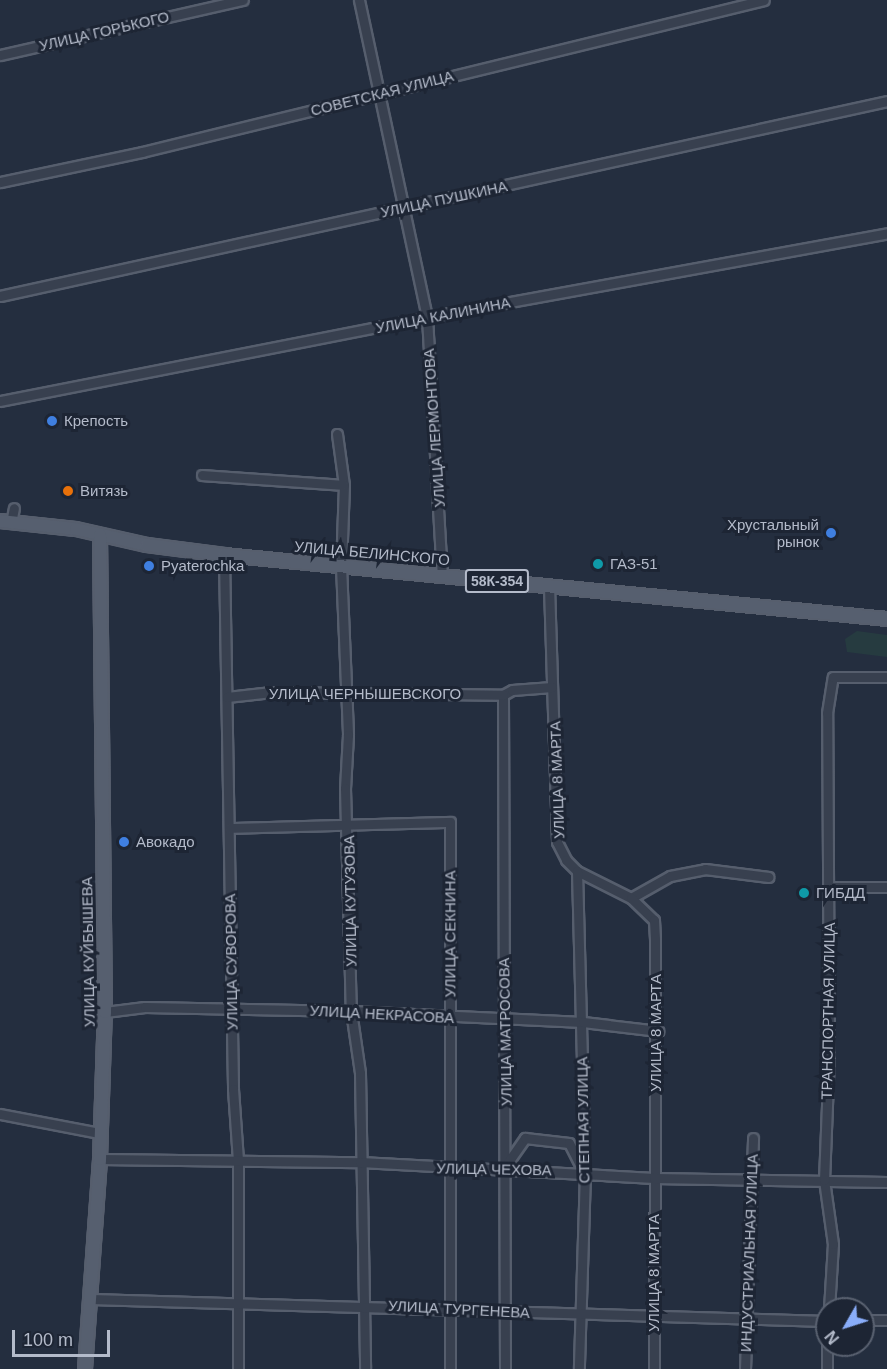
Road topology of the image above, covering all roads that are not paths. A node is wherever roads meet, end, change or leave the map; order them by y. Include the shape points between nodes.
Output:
1 (243, 0) edge
2 (358, 0) edge
3 (764, 0) edge
4 (0, 55) edge
5 (379, 94) junction
6 (887, 101) edge
7 (0, 182) edge
8 (404, 208) junction
9 (887, 233) edge
10 (0, 296) edge
11 (427, 316) junction
12 (0, 401) edge
13 (337, 434) dead end
14 (202, 474) dead end
15 (344, 485) junction
16 (14, 508) dead end
17 (6, 522) edge
18 (100, 535) junction
19 (224, 555) junction
20 (340, 566) junction
21 (442, 575) junction
22 (549, 586) junction
23 (887, 619) edge
24 (887, 677) edge
25 (552, 687) junction
26 (345, 693) junction
27 (503, 695) junction
28 (227, 698) junction
29 (348, 823) junction
30 (230, 828) junction
31 (577, 871) junction
32 (768, 878) dead end
33 (828, 886) junction
34 (887, 887) edge
35 (632, 898) junction
36 (232, 1010) junction
37 (351, 1011) junction
38 (105, 1012) junction
39 (451, 1017) junction
40 (506, 1021) junction
41 (583, 1022) junction
42 (657, 1031) junction
43 (0, 1114) edge
44 (100, 1133) junction
45 (753, 1138) dead end
46 (100, 1159) junction
47 (238, 1160) junction
48 (360, 1162) junction
49 (449, 1170) junction
50 (502, 1170) junction
51 (585, 1173) junction
52 (654, 1178) junction
53 (824, 1180) junction
54 (751, 1182) junction
55 (887, 1182) edge
56 (830, 1297) edge
57 (91, 1299) junction
58 (237, 1302) junction
59 (363, 1305) junction
60 (451, 1308) junction
61 (506, 1312) junction
62 (579, 1315) junction
63 (654, 1316) junction
64 (748, 1319) junction
65 (815, 1321) edge
66 (85, 1369) edge
67 (238, 1369) edge
68 (365, 1369) edge
69 (450, 1369) edge
70 (505, 1369) edge
71 (579, 1369) edge
72 (654, 1369) edge
73 (745, 1369) edge

1 - 4 street, УЛИЦА ГОРЬКОГО
2 - 5 street, УЛИЦА ЛЕРМОНТОВА
3 - 5 street, СОВЕТСКАЯ УЛИЦА
5 - 7 street, СОВЕТСКАЯ УЛИЦА
5 - 8 street, УЛИЦА ЛЕРМОНТОВА
6 - 8 street, УЛИЦА ПУШКИНА
8 - 10 street, УЛИЦА ПУШКИНА
8 - 11 street, УЛИЦА ЛЕРМОНТОВА
9 - 11 street, УЛИЦА КАЛИНИНА
11 - 12 street, УЛИЦА КАЛИНИНА
11 - 21 street, УЛИЦА ЛЕРМОНТОВА
13 - 15 street, УЛИЦА КУТУЗОВА
14 - 15 street
15 - 20 street, УЛИЦА КУТУЗОВА
16 - 17 street
17 - 18 main road, УЛИЦА БЕЛИНСКОГО
18 - 19 main road, УЛИЦА БЕЛИНСКОГО / 58К-354
18 - 38 main road, УЛИЦА КУЙБЫШЕВА
19 - 20 main road, УЛИЦА БЕЛИНСКОГО / 58К-354
19 - 28 street, УЛИЦА СУВОРОВА
20 - 21 main road, УЛИЦА БЕЛИНСКОГО / 58К-354
20 - 26 street, УЛИЦА КУТУЗОВА
21 - 22 main road, УЛИЦА БЕЛИНСКОГО / 58К-354
22 - 23 main road, УЛИЦА БЕЛИНСКОГО / 58К-354
22 - 25 street, УЛИЦА 8 МАРТА
24 - 33 street, ТРАНСПОРТНАЯ УЛИЦА via 833,677 827,713
25 - 27 street, УЛИЦА ЧЕРНЫШЕВСКОГО via 512,690
25 - 31 street, УЛИЦА 8 МАРТА via 557,842
26 - 27 street, УЛИЦА ЧЕРНЫШЕВСКОГО
26 - 28 street, УЛИЦА ЧЕРНЫШЕВСКОГО via 272,692
26 - 29 street, УЛИЦА КУТУЗОВА
27 - 40 street, УЛИЦА МАТРОСОВА
28 - 30 street, УЛИЦА СУВОРОВА
29 - 30 street
29 - 37 street, УЛИЦА КУТУЗОВА
29 - 39 street, УЛИЦА СЕКНИНА via 450,822
30 - 36 street, УЛИЦА СУВОРОВА
31 - 35 street, УЛИЦА 8 МАРТА
31 - 41 street, СТЕПНАЯ УЛИЦА
32 - 35 street via 705,868 670,876
33 - 34 street
33 - 53 street, ТРАНСПОРТНАЯ УЛИЦА via 829,1057
35 - 42 street, УЛИЦА 8 МАРТА via 654,920
36 - 37 street, УЛИЦА НЕКРАСОВА
36 - 38 street, УЛИЦА НЕКРАСОВА via 145,1007
36 - 47 street, УЛИЦА СУВОРОВА
37 - 39 street, УЛИЦА НЕКРАСОВА
37 - 48 street, УЛИЦА КУТУЗОВА via 360,1073
38 - 44 main road, УЛИЦА КУЙБЫШЕВА
39 - 40 street, УЛИЦА НЕКРАСОВА
39 - 49 street, УЛИЦА СЕКНИНА
40 - 41 street, УЛИЦА НЕКРАСОВА
40 - 50 street, УЛИЦА МАТРОСОВА
41 - 42 street, УЛИЦА НЕКРАСОВА
41 - 51 street, СТЕПНАЯ УЛИЦА via 580,1073
42 - 52 street, УЛИЦА 8 МАРТА
43 - 44 street
44 - 46 main road, УЛИЦА КУЙБЫШЕВА
45 - 54 street, ИНДУСТРИАЛЬНАЯ УЛИЦА
46 - 47 street, УЛИЦА ЧЕХОВА
46 - 57 main road, УЛИЦА КУЙБЫШЕВА
47 - 48 street, УЛИЦА ЧЕХОВА
47 - 58 street, УЛИЦА СУВОРОВА
48 - 49 street, УЛИЦА ЧЕХОВА
48 - 59 street, УЛИЦА КУТУЗОВА
49 - 50 street, УЛИЦА ЧЕХОВА
49 - 60 street, УЛИЦА СЕКНИНА
50 - 51 street, УЛИЦА ЧЕХОВА
50 - 51 street via 525,1138 569,1143
50 - 61 street, УЛИЦА МАТРОСОВА
51 - 52 street, УЛИЦА ЧЕХОВА
51 - 62 street, СТЕПНАЯ УЛИЦА
52 - 54 street, УЛИЦА ЧЕХОВА
52 - 63 street, УЛИЦА 8 МАРТА
53 - 54 street, УЛИЦА ЧЕХОВА
53 - 55 street, УЛИЦА ЧЕХОВА
53 - 56 street, ТРАНСПОРТНАЯ УЛИЦА via 833,1244
54 - 64 street, ИНДУСТРИАЛЬНАЯ УЛИЦА
57 - 58 street, УЛИЦА ТУРГЕНЕВА
57 - 66 main road, УЛИЦА КУЙБЫШЕВА
58 - 59 street, УЛИЦА ТУРГЕНЕВА
58 - 67 street, УЛИЦА СУВОРОВА
59 - 60 street, УЛИЦА ТУРГЕНЕВА
59 - 68 street, УЛИЦА КУТУЗОВА
60 - 61 street, УЛИЦА ТУРГЕНЕВА
60 - 69 street, УЛИЦА СЕКНИНА
61 - 62 street, УЛИЦА ТУРГЕНЕВА
61 - 70 street, УЛИЦА МАТРОСОВА
62 - 63 street, УЛИЦА ТУРГЕНЕВА
62 - 71 street, СТЕПНАЯ УЛИЦА
63 - 64 street, УЛИЦА ТУРГЕНЕВА
63 - 72 street, УЛИЦА 8 МАРТА
64 - 65 street, УЛИЦА ТУРГЕНЕВА
64 - 73 street, ИНДУСТРИАЛЬНАЯ УЛИЦА

